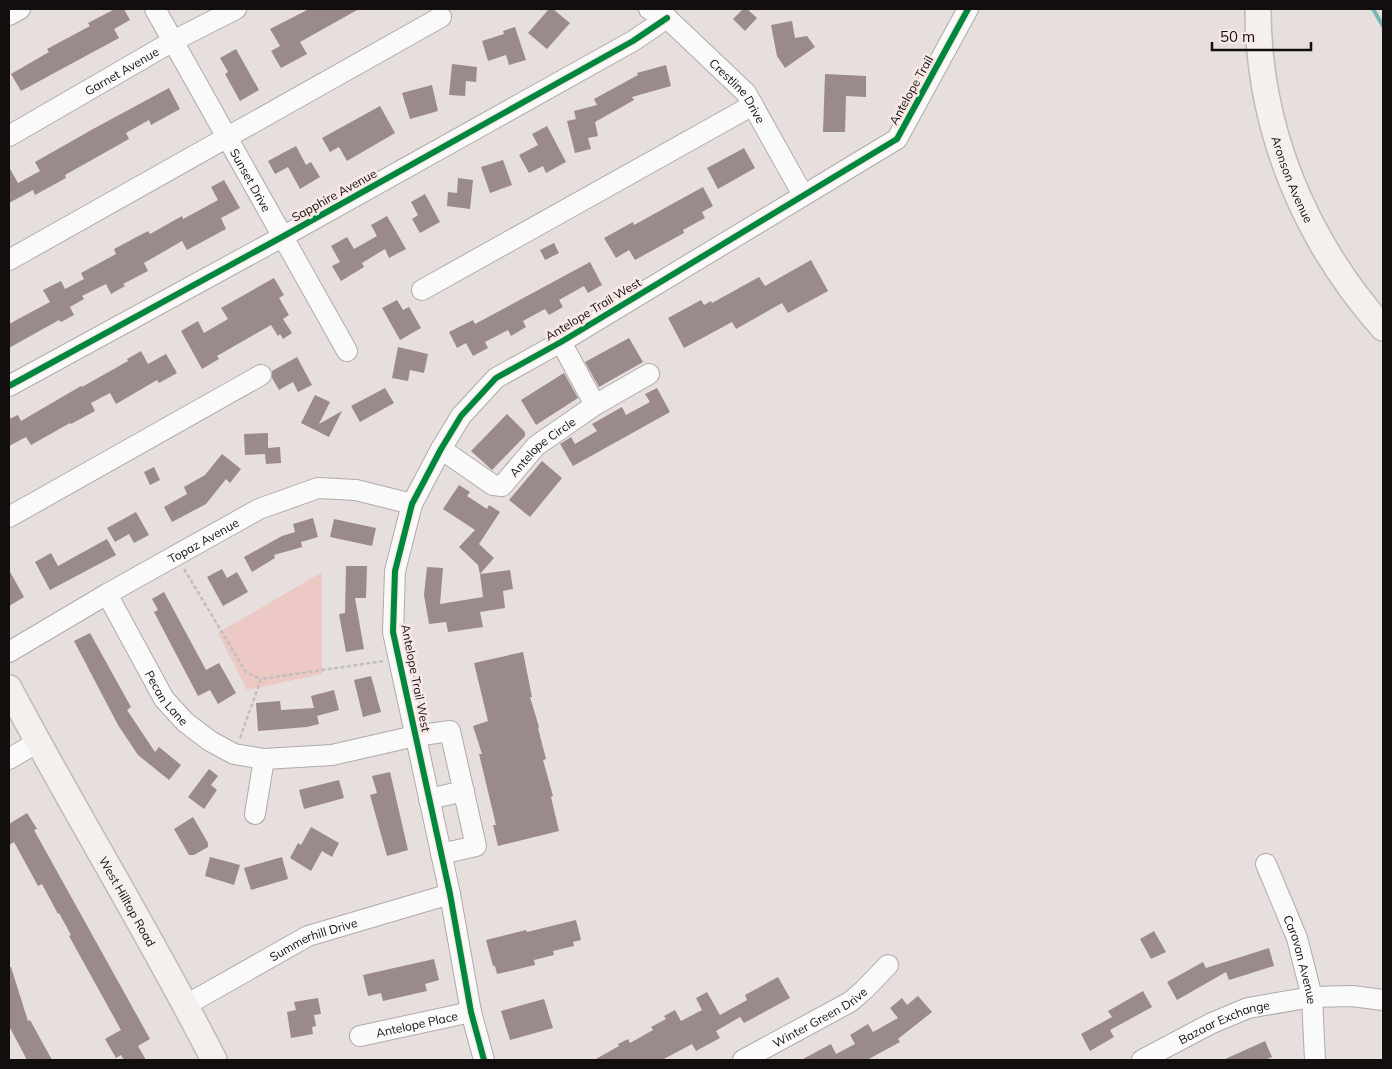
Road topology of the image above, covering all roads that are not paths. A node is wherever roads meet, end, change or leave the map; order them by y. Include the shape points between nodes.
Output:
1 (20, 9) edge
2 (155, 9) edge
3 (236, 9) edge
4 (649, 9) edge
5 (968, 9) edge
6 (1258, 9) edge
7 (9, 15) edge
8 (441, 17) dead end
9 (667, 18) junction
10 (173, 41) junction
11 (753, 105) junction
12 (9, 136) edge
13 (227, 138) junction
14 (803, 195) junction
15 (282, 237) junction
16 (9, 260) edge
17 (422, 290) dead end
18 (1383, 328) edge
19 (561, 342) junction
20 (347, 351) dead end
21 (649, 374) dead end
22 (261, 375) dead end
23 (9, 386) edge
24 (595, 404) junction
25 (441, 449) junction
26 (412, 504) junction
27 (9, 517) edge
28 (107, 594) junction
29 (9, 652) edge
30 (9, 688) edge
31 (415, 736) junction
32 (38, 742) junction
33 (9, 759) edge
34 (264, 759) junction
35 (464, 791) junction
36 (429, 799) junction
37 (255, 814) dead end
38 (441, 854) junction
39 (1266, 864) dead end
40 (450, 894) junction
41 (888, 965) dead end
42 (1312, 997) junction
43 (1383, 1000) edge
44 (186, 1005) junction
45 (471, 1012) junction
46 (360, 1036) dead end
47 (214, 1060) edge
48 (484, 1060) edge
49 (743, 1060) edge
50 (1142, 1060) edge
51 (1315, 1060) edge

1 - 7 street
2 - 10 street, Sunset Drive
3 - 10 street, Garnet Avenue
4 - 9 street, Crestline Drive
5 - 14 street, Antelope Trail via 897,139
6 - 18 main road, Aronson Avenue via 1258,41 1265,92 1283,159 1322,245
8 - 13 street
9 - 11 street, Crestline Drive via 746,93
9 - 15 street, Sapphire Avenue via 634,41
10 - 12 street, Garnet Avenue
10 - 13 street, Sunset Drive
11 - 14 street, Crestline Drive
11 - 17 street
13 - 15 street, Sunset Drive
13 - 16 street
14 - 19 street, Antelope Trail West
15 - 20 street, Sunset Drive
15 - 23 street, Sapphire Avenue
19 - 24 street
19 - 25 street, Antelope Trail West via 496,378 461,416
21 - 24 street, Antelope Circle
22 - 27 street
24 - 25 street, Antelope Circle via 536,446 502,486 493,485
25 - 26 street, Antelope Trail West
26 - 28 street, Topaz Avenue via 356,490 318,488 260,509
26 - 31 street, Antelope Trail West via 395,571 393,632
28 - 29 street, Topaz Avenue
28 - 34 street, Pecan Lane via 164,699 184,722 234,754
30 - 32 main road, West Hilltop Road
31 - 34 street, Pecan Lane via 332,754
31 - 35 street, Pecan Lane via 450,731
31 - 36 street, Antelope Trail West
32 - 33 street
32 - 44 main road, West Hilltop Road
34 - 37 street
35 - 36 street
35 - 38 street via 476,846
36 - 38 street, Antelope Trail West
38 - 40 street, Antelope Trail West
39 - 42 street, Caravan Avenue via 1297,938
40 - 44 street, Summerhill Drive via 308,936
40 - 45 street, Antelope Trail West
41 - 49 street, Winter Green Drive via 850,1002
42 - 43 street, Bazaar Exchange via 1352,996
42 - 50 street, Bazaar Exchange via 1248,1008 1212,1022
42 - 51 street, Caravan Avenue
44 - 47 main road, West Hilltop Road
45 - 46 street, Antelope Place
45 - 48 street, Antelope Trail West

